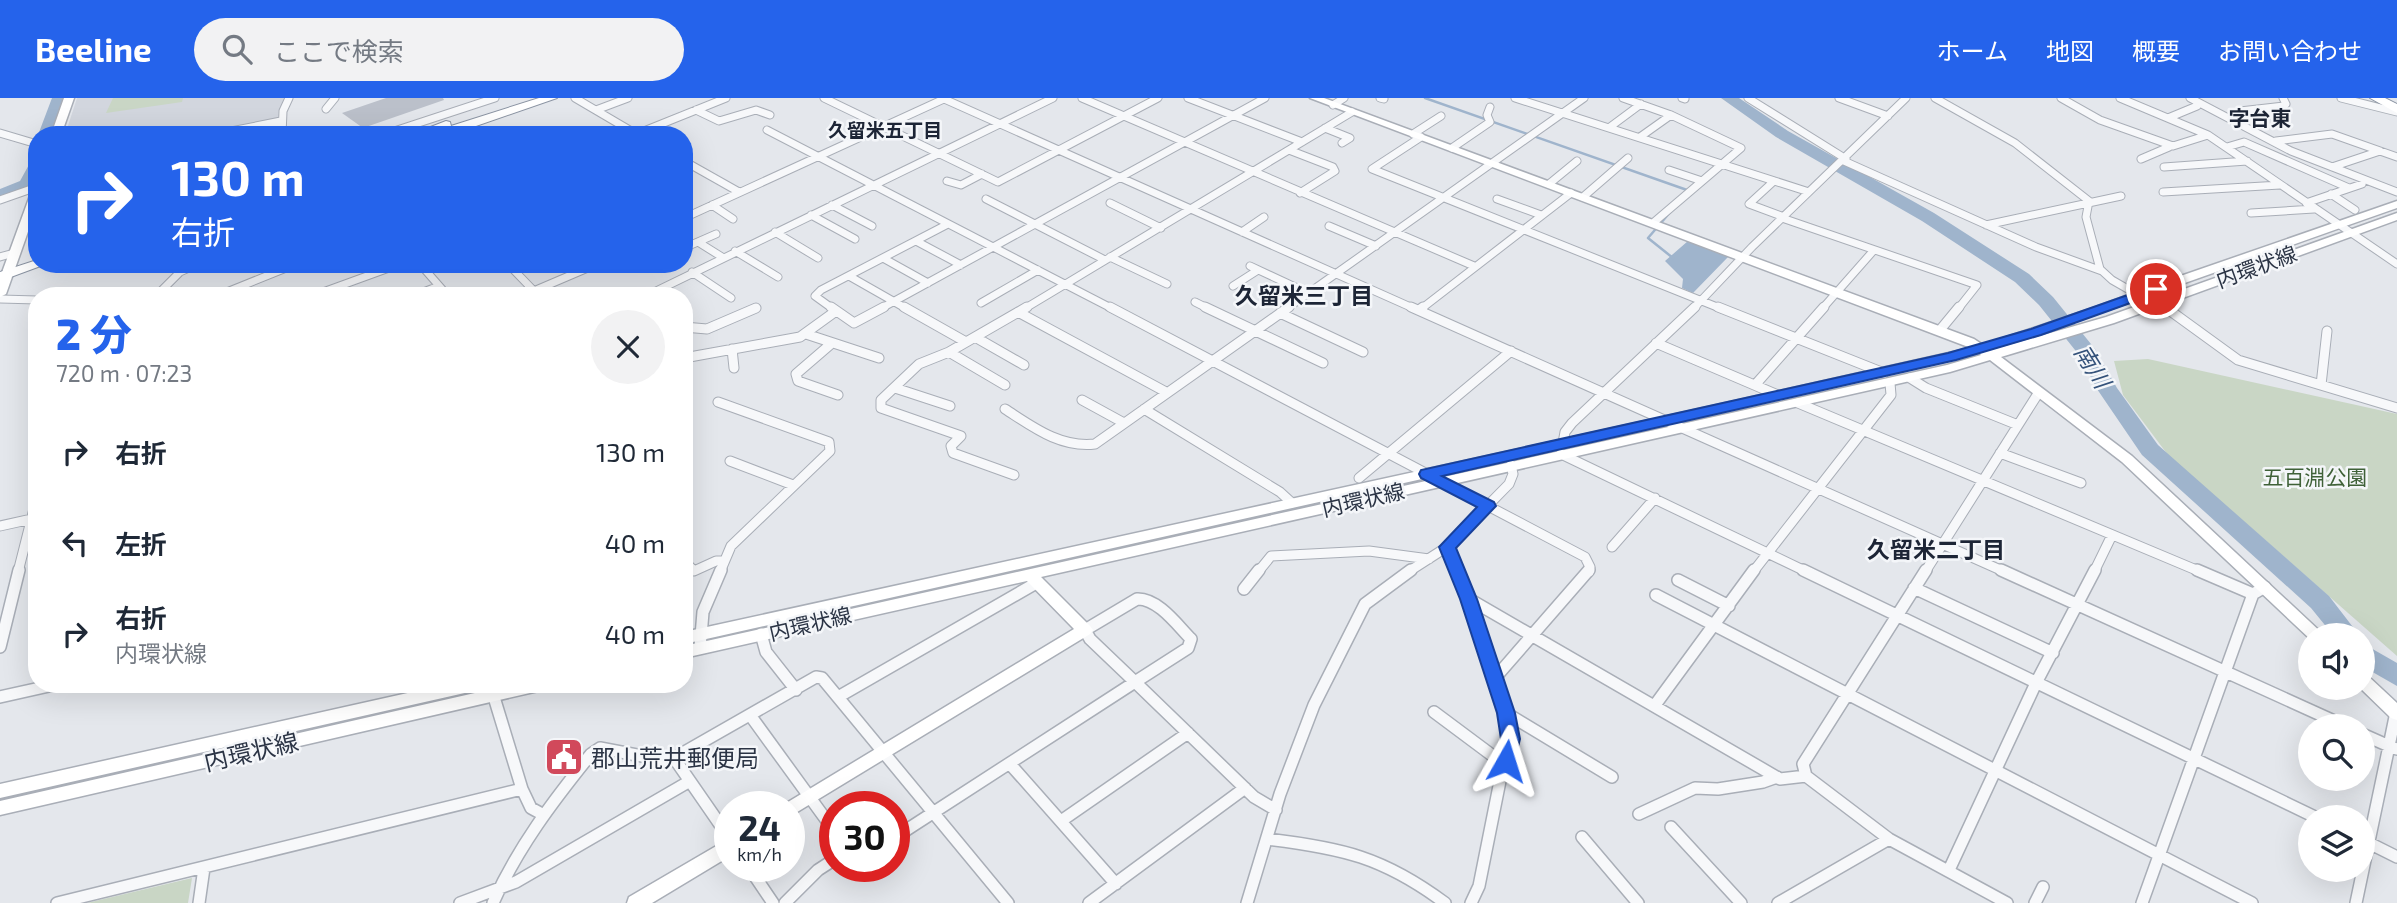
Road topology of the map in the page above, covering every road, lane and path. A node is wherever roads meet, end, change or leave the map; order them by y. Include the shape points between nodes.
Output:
1 (69, 98) edge
2 (289, 98) edge
3 (335, 98) edge
4 (495, 98) edge
5 (530, 98) edge
6 (551, 98) edge
7 (575, 98) edge
8 (628, 98) edge
9 (726, 98) edge
10 (944, 98) edge
11 (1052, 98) edge
12 (1082, 98) edge
13 (1158, 98) edge
14 (1188, 98) edge
15 (1263, 98) edge
16 (1315, 98) edge
17 (1516, 98) edge
18 (1584, 98) edge
19 (1623, 98) edge
20 (1748, 98) edge
21 (1839, 98) edge
22 (1935, 98) edge
23 (2061, 98) edge
24 (2120, 98) edge
25 (2140, 98) edge
26 (2190, 98) edge
27 (2283, 98) edge
28 (2341, 98) edge
29 (2376, 98) edge
30 (830, 99) edge
31 (1903, 99) edge
32 (1338, 101) edge
33 (2130, 102) junction
34 (1641, 104) junction
35 (2197, 106) dead end
36 (1490, 107) dead end
37 (326, 108) dead end
38 (596, 110) junction
39 (696, 110) junction
40 (2240, 111) dead end
41 (2397, 111) edge
42 (1352, 112) junction
43 (1562, 114) junction
44 (771, 115) dead end
45 (1233, 115) junction
46 (1671, 115) junction
47 (1123, 116) junction
48 (1441, 116) dead end
49 (1888, 116) junction
50 (2168, 118) junction
51 (281, 121) junction
52 (1000, 123) junction
53 (59, 126) edge
54 (256, 126) edge
55 (281, 126) edge
56 (409, 126) edge
57 (444, 126) edge
58 (465, 126) edge
59 (623, 126) edge
60 (656, 126) edge
61 (883, 127) junction
62 (1610, 127) junction
63 (1325, 128) junction
64 (766, 130) dead end
65 (0, 133) edge
66 (2208, 135) junction
67 (1417, 136) junction
68 (1640, 137) junction
69 (28, 141) edge
70 (1302, 142) junction
71 (2273, 142) junction
72 (1183, 143) junction
73 (1342, 143) dead end
74 (2169, 147) dead end
75 (2227, 147) junction
76 (1452, 148) junction
77 (1289, 149) junction
78 (1060, 150) junction
79 (2160, 151) junction
80 (2381, 151) junction
81 (939, 153) junction
82 (819, 156) junction
83 (1628, 158) dead end
84 (2397, 158) edge
85 (2141, 159) dead end
86 (1845, 160) junction
87 (2247, 161) junction
88 (1577, 162) dead end
89 (1493, 164) junction
90 (1722, 164) junction
91 (693, 166) edge
92 (2181, 166) junction
93 (2164, 167) dead end
94 (2332, 167) junction
95 (1669, 170) dead end
96 (1252, 172) junction
97 (982, 174) junction
98 (1121, 178) junction
99 (947, 181) dead end
100 (1702, 181) junction
101 (1774, 181) junction
102 (1549, 184) junction
103 (2362, 184) dead end
104 (874, 185) junction
105 (2280, 185) junction
106 (2348, 188) junction
107 (2164, 189) dead end
108 (28, 192) edge
109 (739, 192) junction
110 (1809, 192) junction
111 (2397, 192) edge
112 (1300, 193) junction
113 (2331, 194) junction
114 (1577, 195) junction
115 (2121, 196) dead end
116 (1445, 198) junction
117 (1497, 199) dead end
118 (0, 200) edge
119 (986, 200) dead end
120 (2089, 201) junction
121 (1110, 203) dead end
122 (2306, 203) junction
123 (2397, 204) edge
124 (712, 205) junction
125 (832, 205) junction
126 (1191, 209) junction
127 (2314, 209) junction
128 (2355, 210) dead end
129 (2251, 213) dead end
130 (693, 214) edge
131 (811, 215) junction
132 (1541, 215) junction
133 (2397, 216) edge
134 (1264, 217) dead end
135 (1783, 217) junction
136 (733, 219) dead end
137 (948, 223) junction
138 (1654, 223) junction
139 (1036, 225) junction
140 (2337, 225) junction
141 (872, 226) dead end
142 (1329, 226) dead end
143 (1985, 226) junction
144 (1161, 228) junction
145 (28, 229) edge
146 (1524, 229) junction
147 (775, 232) junction
148 (1242, 232) junction
149 (2351, 232) junction
150 (1394, 233) junction
151 (716, 234) dead end
152 (855, 239) dead end
153 (916, 241) junction
154 (698, 242) junction
155 (693, 244) edge
156 (1376, 246) junction
157 (994, 248) junction
158 (1874, 250) junction
159 (735, 251) junction
160 (722, 257) junction
161 (1743, 257) junction
162 (818, 258) dead end
163 (883, 258) junction
164 (1108, 258) junction
165 (28, 261) edge
166 (2395, 262) edge
167 (961, 265) junction
168 (1474, 266) junction
169 (28, 267) edge
170 (1038, 270) junction
171 (2102, 271) junction
172 (693, 272) edge
173 (179, 273) edge
174 (271, 273) edge
175 (375, 273) edge
176 (428, 273) edge
177 (517, 273) edge
178 (576, 273) edge
179 (690, 273) edge
180 (693, 273) edge
181 (1337, 274) junction
182 (3, 276) edge
183 (849, 276) junction
184 (778, 277) dead end
185 (928, 284) junction
186 (1066, 284) junction
187 (1167, 284) dead end
188 (439, 286) edge
189 (1233, 286) dead end
190 (165, 287) edge
191 (238, 287) edge
192 (337, 287) edge
193 (530, 287) edge
194 (543, 287) edge
195 (663, 287) edge
196 (1839, 292) junction
197 (1308, 293) junction
198 (28, 294) edge
199 (2140, 296) junction
200 (731, 298) dead end
201 (1702, 300) junction
202 (895, 302) junction
203 (1195, 302) dead end
204 (2158, 302) junction
205 (981, 303) dead end
206 (756, 308) dead end
207 (1419, 310) junction
208 (836, 311) junction
209 (1018, 312) junction
210 (1280, 313) junction
211 (2094, 318) junction
212 (693, 328) edge
213 (1940, 330) junction
214 (1255, 331) junction
215 (2327, 331) dead end
216 (806, 334) junction
217 (1799, 339) junction
218 (970, 340) junction
219 (832, 343) junction
220 (1656, 343) junction
221 (732, 349) junction
222 (1511, 351) junction
223 (949, 352) junction
224 (1363, 352) dead end
225 (1987, 352) junction
226 (693, 356) edge
227 (879, 358) dead end
228 (1213, 361) junction
229 (1323, 363) dead end
230 (1024, 365) dead end
231 (734, 368) dead end
232 (1887, 378) junction
233 (1910, 378) junction
234 (1005, 385) dead end
235 (1755, 385) junction
236 (2321, 385) junction
237 (895, 388) junction
238 (1166, 392) junction
239 (1604, 392) junction
240 (2039, 392) junction
241 (838, 395) dead end
242 (1780, 396) junction
243 (1082, 400) dead end
244 (718, 402) dead end
245 (1798, 403) junction
246 (950, 406) dead end
247 (2397, 408) edge
248 (1005, 409) dead end
249 (1143, 409) junction
250 (1664, 421) junction
251 (1124, 424) junction
252 (2018, 425) junction
253 (1682, 428) junction
254 (1864, 431) junction
255 (1562, 448) junction
256 (1387, 453) junction
257 (2000, 453) junction
258 (730, 461) dead end
259 (1511, 465) junction
260 (1427, 474) junction
261 (1014, 475) dead end
262 (1359, 478) dead end
263 (1441, 481) junction
264 (1982, 481) junction
265 (2081, 483) dead end
266 (793, 485) junction
267 (1818, 488) junction
268 (1655, 498) junction
269 (1292, 503) junction
270 (1488, 506) junction
271 (28, 520) edge
272 (0, 526) edge
273 (2112, 535) junction
274 (28, 542) edge
275 (1941, 544) junction
276 (1447, 547) junction
277 (1612, 547) dead end
278 (1768, 552) junction
279 (1429, 559) junction
280 (724, 561) junction
281 (693, 570) edge
282 (1033, 578) junction
283 (1678, 580) dead end
284 (1914, 588) junction
285 (1244, 589) dead end
286 (2259, 591) junction
287 (1656, 595) dead end
288 (1469, 599) junction
289 (1729, 606) junction
290 (2078, 606) junction
291 (1897, 615) junction
292 (2300, 623) edge
293 (1715, 625) junction
294 (1084, 630) junction
295 (761, 634) junction
296 (1533, 635) junction
297 (693, 640) edge
298 (700, 641) junction
299 (693, 646) edge
300 (0, 647) edge
301 (2053, 653) junction
302 (2225, 672) junction
303 (1495, 678) junction
304 (1136, 682) junction
305 (2036, 683) junction
306 (796, 690) junction
307 (28, 691) edge
308 (2375, 692) edge
309 (438, 693) edge
310 (479, 693) edge
311 (493, 693) edge
312 (1847, 694) junction
313 (0, 697) edge
314 (838, 697) junction
315 (1655, 705) junction
316 (1434, 712) dead end
317 (2396, 712) edge
318 (1506, 713) junction
319 (2319, 714) edge
320 (750, 715) junction
321 (1188, 733) junction
322 (2375, 740) edge
323 (2393, 748) edge
324 (885, 752) junction
325 (674, 758) junction
326 (2195, 759) junction
327 (1506, 761) junction
328 (1010, 764) junction
329 (1995, 770) junction
330 (1805, 776) junction
331 (1612, 777) dead end
332 (1777, 777) junction
333 (690, 781) junction
334 (1245, 788) junction
335 (522, 789) junction
336 (0, 791) edge
337 (810, 797) junction
338 (805, 800) edge
339 (0, 808) edge
340 (2375, 808) edge
341 (2298, 809) edge
342 (819, 810) edge
343 (1276, 810) junction
344 (934, 813) junction
345 (542, 814) junction
346 (1639, 814) dead end
347 (714, 816) edge
348 (1061, 821) junction
349 (1671, 827) dead end
350 (910, 828) edge
351 (1582, 836) dead end
352 (1267, 839) junction
353 (1889, 839) junction
354 (2375, 846) edge
355 (714, 856) edge
356 (2160, 856) junction
357 (2397, 857) edge
358 (204, 868) junction
359 (819, 869) edge
360 (1949, 870) junction
361 (759, 882) edge
362 (2359, 882) edge
363 (1116, 884) junction
364 (2042, 887) dead end
365 (499, 888) junction
366 (57, 903) edge
367 (199, 903) edge
368 (460, 903) edge
369 (494, 903) edge
370 (636, 903) edge
371 (773, 903) edge
372 (785, 903) edge
373 (1008, 903) edge
374 (1089, 903) edge
375 (1247, 903) edge
376 (1445, 903) edge
377 (1471, 903) edge
378 (1638, 903) edge
379 (1741, 903) edge
380 (1778, 903) edge
381 (2007, 903) edge
382 (2035, 903) edge
383 (2142, 903) edge
384 (2252, 903) edge
385 (2356, 903) edge

1 - 53 street
2 - 51 street
3 - 37 street
4 - 56 street
5 - 57 highway
6 - 58 highway
7 - 38 street
8 - 38 street
9 - 39 street
10 - 52 street
10 - 61 street
11 - 52 street
12 - 47 street
13 - 47 street
14 - 45 street
15 - 45 street
16 - 32 street
17 - 43 street
18 - 43 street
19 - 34 street
20 - 86 street
21 - 49 street
22 - 120 street via 2015,143
23 - 66 street via 2100,120 2173,146
24 - 33 street
25 - 33 street
26 - 71 street
27 - 40 street via 2284,106
28 - 41 street
29 - 41 highway
30 - 61 street
31 - 49 street
32 - 42 street
33 - 50 street
34 - 46 street
34 - 62 street
35 - 50 street
36 - 76 street via 1490,122
38 - 59 street
39 - 44 street via 718,121 760,109
39 - 60 street
42 - 63 street
42 - 67 street
43 - 62 street
43 - 89 street
45 - 70 street
45 - 72 street
46 - 68 street
46 - 90 street via 1741,148
47 - 72 street
47 - 78 street
48 - 67 street
49 - 86 street
50 - 66 street
51 - 54 street
51 - 55 street
52 - 78 street
52 - 81 street
61 - 81 street
61 - 82 street
62 - 68 street
63 - 70 street
63 - 73 street via 1350,138
64 - 82 street
65 - 69 street
66 - 75 street
67 - 76 street
67 - 116 street via 1372,169
68 - 90 street
70 - 77 street
71 - 80 street via 2332,134
71 - 94 street
72 - 96 street
72 - 98 street
74 - 79 street
75 - 87 street
75 - 106 street via 2244,142
76 - 89 street
77 - 96 street
77 - 112 street via 1335,171
78 - 97 street via 998,182
78 - 98 street
79 - 85 street
79 - 92 street
80 - 84 street
80 - 94 street
81 - 97 street
81 - 104 street
82 - 104 street
82 - 109 street
83 - 114 street
86 - 110 street
86 - 143 street
87 - 92 street
87 - 105 street
88 - 102 street
89 - 102 street
89 - 116 street
90 - 100 street
90 - 101 street
91 - 109 street
92 - 93 street
94 - 111 street
95 - 100 street
96 - 112 street
96 - 126 street
97 - 99 street via 961,185
98 - 126 street
98 - 139 street
100 - 138 street
101 - 110 street
101 - 135 street via 1749,204
102 - 114 street
103 - 106 street
104 - 125 street
104 - 137 street
105 - 107 street
105 - 122 street
106 - 113 street
108 - 118 street
109 - 124 street
110 - 135 street
112 - 150 street
113 - 122 street
113 - 128 street
114 - 132 street
114 - 138 street
115 - 120 street
116 - 146 street
116 - 150 street
117 - 132 street
119 - 139 street
120 - 143 street
120 - 171 street via 2086,216
121 - 144 street
122 - 127 street
123 - 140 street, 内環状線
124 - 130 street
124 - 136 street
125 - 131 street
125 - 141 street
126 - 144 street
126 - 148 street
127 - 129 street
127 - 140 street
131 - 147 street
131 - 152 street
132 - 146 street
133 - 149 street, 内環状線
134 - 148 street
135 - 158 street
135 - 161 street
137 - 153 street
137 - 157 street
138 - 161 street
139 - 157 street
139 - 164 street
140 - 149 street
140 - 199 street, 内環状線
142 - 156 street
143 - 171 street
144 - 164 street
145 - 182 street
146 - 168 street
146 - 201 street
147 - 159 street
147 - 162 street
148 - 181 street
149 - 166 street
149 - 204 street, 内環状線
150 - 156 street
150 - 168 street
151 - 154 street
153 - 163 street
153 - 167 street
154 - 155 street
154 - 160 street
156 - 181 street
157 - 167 street
157 - 170 street
158 - 196 street
158 - 213 street via 1977,285
159 - 160 street
159 - 184 street
160 - 172 street
161 - 196 street
161 - 201 street
163 - 183 street
163 - 185 street
164 - 186 street
164 - 187 street
165 - 182 highway
167 - 185 street
168 - 207 street
169 - 182 highway
170 - 186 street
170 - 205 street
171 - 199 street
173 - 190 street
174 - 191 street
175 - 192 street
176 - 188 street
177 - 193 street
178 - 194 street
179 - 195 street
180 - 200 street
181 - 197 street
181 - 207 street
182 - 198 street
183 - 202 street
183 - 208 street via 815,296
185 - 202 street
186 - 209 street
186 - 228 street
189 - 197 street via 1254,268
196 - 213 street
196 - 217 street
197 - 210 street
199 - 211 street, 内環状線
201 - 217 street
201 - 220 street
202 - 208 street via 854,323
202 - 218 street
203 - 214 street
204 - 211 street, 内環状線
204 - 236 street via 2236,359
206 - 212 street via 707,329
207 - 222 street
208 - 216 street
209 - 218 street
209 - 238 street
210 - 214 street
210 - 224 street
211 - 225 street, 内環状線
213 - 225 street
214 - 228 street
214 - 229 street
215 - 236 street
216 - 219 street
216 - 221 street
217 - 232 street
217 - 235 street
218 - 223 street
218 - 230 street
219 - 227 street
219 - 241 street via 796,374 798,381
220 - 235 street
220 - 239 street
221 - 226 street
221 - 231 street
222 - 239 street
222 - 256 street
223 - 234 street
223 - 237 street via 919,365
225 - 232 street, 内環状線
225 - 233 street, 内環状線
225 - 240 street
228 - 238 street
228 - 256 street
232 - 233 street, 内環状線
232 - 242 street, 内環状線
232 - 245 street, 内環状線
232 - 254 street via 1891,395
233 - 252 street
235 - 242 street
236 - 247 street
237 - 246 street
237 - 261 street via 881,400 881,408 961,436 951,446 953,453
238 - 249 street
239 - 250 street
239 - 255 street via 1569,427
240 - 252 street
240 - 286 street via 2127,459
242 - 250 street, 内環状線
243 - 251 street
244 - 266 street via 829,442 830,451
245 - 253 street, 内環状線
245 - 254 street
248 - 251 street via 1054,439 1081,446 1095,444
249 - 251 street
249 - 269 street
250 - 253 street
250 - 255 street, 内環状線
252 - 257 street
253 - 255 street, 内環状線
253 - 267 street
254 - 264 street
254 - 267 street
255 - 259 street, 内環状線
255 - 260 street, 内環状線
255 - 268 street
256 - 260 street
256 - 262 street
257 - 264 street
257 - 265 street
258 - 266 street
259 - 263 street, 内環状線
259 - 270 street via 1513,478
260 - 263 street
260 - 269 street, 内環状線
263 - 270 street
263 - 282 street, 内環状線
264 - 273 street
264 - 275 street
266 - 280 street via 736,540
267 - 275 street
267 - 278 street
268 - 277 street
268 - 278 street
269 - 298 street, 内環状線
270 - 276 street
270 - 296 street via 1585,557 1590,567
271 - 272 street
273 - 286 street
273 - 290 street
274 - 300 street
275 - 284 street
275 - 290 street
276 - 279 street
276 - 288 street
278 - 289 street
278 - 291 street
279 - 285 street via 1378,552 1272,556
279 - 343 street via 1365,604 1314,705
280 - 281 street
280 - 298 street via 703,612
282 - 294 street
282 - 295 street, 内環状線
282 - 314 street
283 - 289 street
284 - 291 street
284 - 301 street
286 - 292 street
286 - 302 street
287 - 293 street
288 - 296 street
288 - 303 street
289 - 293 street
290 - 301 street
290 - 302 street
291 - 305 street
291 - 312 street
293 - 312 street
293 - 315 street
294 - 304 street
294 - 304 street via 1143,599 1191,639 1188,648
294 - 324 street
295 - 298 street, 内環状線
295 - 306 street via 766,652
296 - 303 street
296 - 315 street
297 - 298 street, 内環状線
298 - 299 street, 内環状線
301 - 305 street
302 - 319 street
302 - 326 street
303 - 318 street
304 - 321 street
304 - 328 street
305 - 326 street
305 - 329 street
306 - 314 street via 822,678
306 - 320 street
307 - 313 street
308 - 317 street
309 - 336 street, 内環状線
310 - 339 street, 内環状線
311 - 335 street
312 - 329 street
312 - 330 street via 1803,764
314 - 324 street
315 - 332 street
316 - 327 street
317 - 323 street
318 - 327 street via 1510,739
318 - 331 street
320 - 325 street
320 - 337 street
321 - 334 street
321 - 348 street
322 - 323 street
323 - 340 street
324 - 337 street
324 - 344 street
325 - 333 street
325 - 345 street via 600,748
326 - 341 street
326 - 356 street
327 - 377 street via 1479,887
328 - 344 street
328 - 348 street
329 - 356 street
329 - 360 street
330 - 332 street
330 - 353 street
332 - 346 street via 1718,789 1695,788
333 - 347 street
333 - 365 street
334 - 343 street
334 - 363 street
335 - 345 street via 531,808
335 - 358 street
337 - 338 street
337 - 342 street
343 - 352 street
344 - 350 street
344 - 373 street
345 - 365 street
348 - 363 street
349 - 379 street
351 - 378 street
352 - 375 street
352 - 376 street via 1331,846 1374,858 1417,881
353 - 360 street
353 - 380 street
354 - 357 street
355 - 370 street
356 - 383 street
356 - 384 street
358 - 366 street
358 - 367 street
359 - 372 street
360 - 381 street
361 - 371 street
362 - 385 street
363 - 374 street
364 - 382 street
365 - 368 street
365 - 369 street

